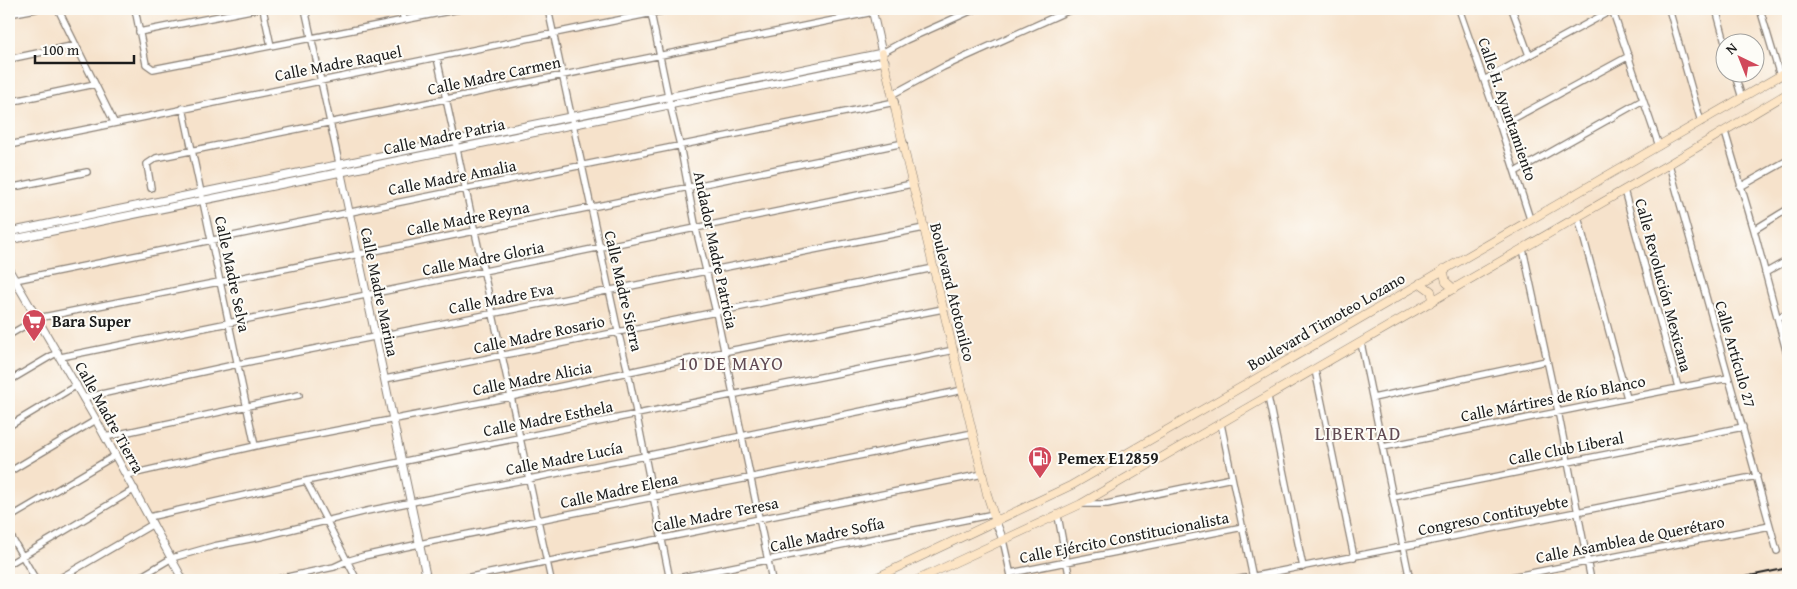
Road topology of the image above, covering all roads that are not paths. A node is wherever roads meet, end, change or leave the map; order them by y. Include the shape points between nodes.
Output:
1 (36, 9) edge
2 (58, 9) edge
3 (135, 9) edge
4 (256, 9) edge
5 (263, 9) edge
6 (306, 9) edge
7 (401, 9) edge
8 (460, 9) edge
9 (548, 9) edge
10 (672, 9) edge
11 (974, 9) edge
12 (1072, 9) edge
13 (1459, 9) edge
14 (1512, 9) edge
15 (1612, 9) edge
16 (1669, 9) edge
17 (1716, 9) edge
18 (1760, 9) edge
19 (450, 10) edge
20 (873, 10) edge
21 (650, 13) junction
22 (9, 14) edge
23 (404, 20) junction
24 (139, 32) junction
25 (1723, 32) edge
26 (553, 34) junction
27 (312, 39) junction
28 (76, 45) junction
29 (271, 46) junction
30 (1529, 55) junction
31 (660, 56) junction
32 (1629, 56) junction
33 (884, 57) junction
34 (437, 58) junction
35 (9, 59) edge
36 (1788, 71) edge
37 (563, 74) junction
38 (1780, 76) junction
39 (1484, 80) junction
40 (321, 81) junction
41 (1737, 82) edge
42 (95, 84) junction
43 (1788, 93) edge
44 (668, 97) junction
45 (894, 98) junction
46 (1742, 98) junction
47 (446, 99) junction
48 (1643, 100) junction
49 (9, 102) edge
50 (670, 105) junction
51 (184, 108) junction
52 (572, 116) junction
53 (114, 122) junction
54 (330, 122) junction
55 (1701, 122) junction
56 (573, 124) junction
57 (1500, 126) junction
58 (1724, 132) junction
59 (455, 140) junction
60 (904, 143) junction
61 (9, 145) edge
62 (680, 145) junction
63 (1659, 146) junction
64 (457, 148) junction
65 (192, 150) junction
66 (1788, 160) edge
67 (339, 163) junction
68 (1669, 164) junction
69 (582, 165) junction
70 (87, 172) dead end
71 (340, 172) junction
72 (1515, 172) junction
73 (912, 184) junction
74 (688, 187) junction
75 (9, 188) edge
76 (151, 188) dead end
77 (1740, 188) junction
78 (465, 189) junction
79 (1624, 190) junction
80 (201, 192) junction
81 (203, 200) junction
82 (591, 207) junction
83 (1788, 210) edge
84 (349, 212) junction
85 (1578, 217) junction
86 (1530, 219) junction
87 (924, 228) junction
88 (696, 229) junction
89 (1754, 230) junction
90 (475, 231) junction
91 (9, 232) edge
92 (9, 240) edge
93 (212, 240) junction
94 (600, 249) junction
95 (1523, 249) junction
96 (358, 254) junction
97 (1788, 260) edge
98 (934, 268) junction
99 (1443, 269) junction
100 (9, 270) edge
101 (706, 271) junction
102 (483, 272) junction
103 (1766, 273) junction
104 (15, 280) junction
105 (221, 282) junction
106 (1420, 283) junction
107 (1454, 289) junction
108 (609, 290) junction
109 (366, 295) junction
110 (1430, 303) junction
111 (943, 309) junction
112 (716, 312) junction
113 (1788, 312) edge
114 (492, 314) junction
115 (38, 318) junction
116 (1778, 318) junction
117 (230, 323) junction
118 (618, 331) junction
119 (9, 335) edge
120 (376, 337) junction
121 (1361, 343) junction
122 (954, 350) junction
123 (723, 352) junction
124 (59, 355) junction
125 (501, 356) junction
126 (1788, 358) edge
127 (1546, 361) junction
128 (238, 364) junction
129 (1315, 370) junction
130 (628, 372) junction
131 (1728, 378) junction
132 (385, 379) junction
133 (9, 380) edge
134 (76, 386) junction
135 (1678, 387) junction
136 (963, 390) junction
137 (732, 394) junction
138 (299, 395) dead end
139 (510, 397) junction
140 (1268, 397) junction
141 (83, 398) junction
142 (1373, 398) junction
143 (1627, 398) junction
144 (247, 406) junction
145 (1558, 412) junction
146 (637, 414) junction
147 (393, 419) junction
148 (96, 420) junction
149 (1221, 424) junction
150 (9, 426) edge
151 (1743, 427) junction
152 (973, 433) junction
153 (742, 435) junction
154 (105, 437) junction
155 (520, 438) junction
156 (255, 446) junction
157 (1383, 446) junction
158 (116, 455) junction
159 (645, 456) junction
160 (402, 461) junction
161 (1567, 461) junction
162 (9, 472) edge
163 (983, 474) junction
164 (127, 475) junction
165 (1757, 476) junction
166 (750, 478) junction
167 (1232, 478) junction
168 (528, 479) junction
169 (306, 481) junction
170 (135, 489) junction
171 (653, 496) junction
172 (1394, 497) junction
173 (410, 502) junction
174 (1081, 504) junction
175 (1578, 512) junction
176 (149, 516) junction
177 (1058, 516) junction
178 (9, 518) edge
179 (995, 518) junction
180 (759, 520) junction
181 (326, 521) junction
182 (538, 521) junction
183 (153, 524) junction
184 (1770, 526) junction
185 (1243, 527) junction
186 (9, 533) edge
187 (661, 538) junction
188 (1004, 540) junction
189 (419, 544) junction
190 (1404, 546) junction
191 (1777, 551) dead end
192 (22, 556) junction
193 (1354, 557) junction
194 (172, 558) junction
195 (347, 561) junction
196 (768, 561) junction
197 (548, 562) junction
198 (1588, 562) junction
199 (1067, 563) junction
200 (9, 564) edge
201 (1302, 567) junction
202 (1011, 573) junction
203 (1253, 578) edge
204 (36, 580) edge
205 (57, 580) edge
206 (135, 580) edge
207 (183, 580) edge
208 (273, 580) edge
209 (357, 580) edge
210 (427, 580) edge
211 (455, 580) edge
212 (551, 580) edge
213 (669, 580) edge
214 (772, 580) edge
215 (871, 580) edge
216 (917, 580) edge
217 (1012, 580) edge
218 (1070, 580) edge
219 (1235, 580) edge
220 (1410, 580) edge
221 (1495, 580) edge
222 (1591, 580) edge

1 - 22 street
2 - 28 street
3 - 24 street
4 - 24 street
5 - 29 street
6 - 27 street, Calle Madre Marina
7 - 23 street
8 - 19 street
9 - 26 street, Calle Madre Sierra
10 - 21 street, Calle Madre Raquel
11 - 33 street via 906,40
12 - 45 street, Calle Madre Amalia via 943,67
13 - 39 street, Calle H. Ayuntamiento
14 - 30 street
15 - 30 street
15 - 32 street
16 - 55 street
17 - 25 street
18 - 38 street
19 - 23 street
20 - 31 street, Calle Madre Carmen
20 - 33 street, Boulevard Atotonilco
21 - 26 street, Calle Madre Raquel
21 - 31 street, Andador Madre Patricia
23 - 27 street
24 - 29 street via 146,64 153,69
26 - 34 street, Calle Madre Raquel
26 - 37 street, Calle Madre Sierra
27 - 29 street
27 - 40 street, Calle Madre Marina
28 - 35 street
28 - 42 street
30 - 39 street
31 - 37 street, Calle Madre Carmen
31 - 44 street, Andador Madre Patricia
32 - 48 street
32 - 57 street
33 - 44 street, Calle Madre Patria
33 - 45 main road, Boulevard Atotonilco
33 - 50 street, Calle Madre Patria
34 - 40 street, Calle Madre Raquel
34 - 47 street
36 - 38 main road, Boulevard Timoteo Lozano
37 - 47 street, Calle Madre Carmen
37 - 52 street, Calle Madre Sierra
38 - 46 main road, Boulevard Timoteo Lozano
39 - 57 street, Calle H. Ayuntamiento
40 - 51 street, Calle Madre Raquel
40 - 54 street, Calle Madre Marina
41 - 46 street
42 - 49 street
42 - 53 street
43 - 58 main road
44 - 50 street, Andador Madre Patricia
44 - 52 street, Calle Madre Patria
45 - 60 main road, Boulevard Atotonilco
45 - 62 street, Calle Madre Amalia
46 - 55 main road, Boulevard Timoteo Lozano
47 - 54 street, Calle Madre Carmen
47 - 59 street
48 - 63 street
48 - 72 street
50 - 56 street, Calle Madre Patria
50 - 62 street, Andador Madre Patricia
51 - 53 street, Calle Madre Raquel
51 - 65 street, Calle Madre Selva
52 - 56 street, Calle Madre Sierra
52 - 59 street, Calle Madre Patria
53 - 61 street, Calle Madre Raquel
54 - 65 street, Calle Madre Carmen
54 - 67 street, Calle Madre Marina
55 - 63 main road, Boulevard Timoteo Lozano
56 - 64 street, Calle Madre Patria
56 - 69 street, Calle Madre Sierra
57 - 72 street, Calle H. Ayuntamiento
58 - 68 main road
58 - 77 street
59 - 64 street
59 - 67 street, Calle Madre Patria
60 - 73 main road, Boulevard Atotonilco
60 - 74 street, Calle Madre Reyna
62 - 69 street, Calle Madre Amalia
62 - 74 street, Andador Madre Patricia
63 - 86 main road, Boulevard Timoteo Lozano
64 - 71 street, Calle Madre Patria
64 - 78 street
65 - 76 street, Calle Madre Carmen via 149,161 147,168
65 - 80 street, Calle Madre Selva
66 - 77 street
67 - 71 street, Calle Madre Marina
67 - 80 street, Calle Madre Patria
68 - 79 main road
68 - 131 street, Calle Artículo 27
69 - 78 street, Calle Madre Amalia
69 - 82 street, Calle Madre Sierra
70 - 75 street
71 - 81 street, Calle Madre Patria
71 - 84 street, Calle Madre Marina
72 - 86 street, Calle H. Ayuntamiento
73 - 87 main road, Boulevard Atotonilco
73 - 88 street, Calle Madre Gloria
74 - 82 street, Calle Madre Reyna
74 - 88 street, Andador Madre Patricia
77 - 89 street
78 - 84 street, Calle Madre Amalia
78 - 90 street
79 - 85 main road
79 - 135 street, Calle Revolución Mexicana
80 - 81 street, Calle Madre Selva
80 - 91 street, Calle Madre Patria
81 - 92 street, Calle Madre Patria
81 - 93 street, Calle Madre Selva
82 - 90 street, Calle Madre Reyna
82 - 94 street, Calle Madre Sierra
83 - 89 street
84 - 93 street, Calle Madre Amalia
84 - 96 street, Calle Madre Marina
85 - 95 main road
85 - 143 street
86 - 99 main road, Boulevard Timoteo Lozano
87 - 98 main road, Boulevard Atotonilco
87 - 101 street, Calle Madre Eva
88 - 94 street, Calle Madre Gloria
88 - 101 street, Andador Madre Patricia
89 - 103 street
90 - 96 street, Calle Madre Reyna
90 - 102 street
93 - 104 street, Calle Madre Amalia
93 - 105 street, Calle Madre Selva
94 - 102 street, Calle Madre Gloria
94 - 108 street, Calle Madre Sierra
95 - 107 main road
95 - 127 street
96 - 105 street, Calle Madre Reyna
96 - 109 street, Calle Madre Marina
97 - 103 street
98 - 111 main road, Boulevard Atotonilco
98 - 112 street, Calle Madre Rosario
99 - 106 main road, Boulevard Timoteo Lozano
99 - 107 main road via 1446,282
100 - 104 street, Calle Madre Tierra
101 - 108 street, Calle Madre Eva
101 - 112 street, Andador Madre Patricia
102 - 109 street, Calle Madre Gloria
102 - 114 street
103 - 116 street
104 - 115 street, Calle Madre Tierra
105 - 115 street, Calle Madre Reyna
105 - 117 street, Calle Madre Selva
106 - 110 main road via 1431,291 1433,299
106 - 179 main road, Boulevard Timoteo Lozano via 1072,485
107 - 110 main road
108 - 114 street, Calle Madre Eva
108 - 118 street, Calle Madre Sierra
109 - 117 street, Calle Madre Gloria
109 - 120 street, Calle Madre Marina
110 - 121 main road
111 - 122 main road, Boulevard Atotonilco
111 - 123 street, Calle Madre Alicia
112 - 118 street, Calle Madre Rosario
112 - 123 street, Andador Madre Patricia
113 - 116 street
114 - 120 street, Calle Madre Eva
114 - 125 street
115 - 119 street, Calle Madre Reyna
115 - 124 street, Calle Madre Tierra
116 - 126 street
117 - 124 street, Calle Madre Gloria
117 - 128 street, Calle Madre Selva
118 - 125 street, Calle Madre Rosario
118 - 130 street, Calle Madre Sierra
120 - 128 street, Calle Madre Eva
120 - 132 street, Calle Madre Marina
121 - 129 main road
121 - 142 street
122 - 136 main road, Boulevard Atotonilco
122 - 137 street, Calle Madre Esthela
123 - 130 street, Calle Madre Alicia
123 - 137 street, Andador Madre Patricia
124 - 133 street, Calle Madre Gloria
124 - 134 street, Calle Madre Tierra
125 - 132 street, Calle Madre Rosario
125 - 139 street
127 - 142 street
127 - 145 street
128 - 141 street, Calle Madre Eva
128 - 144 street, Calle Madre Selva
129 - 140 main road
129 - 193 street
130 - 139 street, Calle Madre Alicia
130 - 146 street, Calle Madre Sierra
131 - 135 street, Calle Mártires de Río Blanco
131 - 151 street, Calle Artículo 27
132 - 147 street, Calle Madre Marina
134 - 141 street, Calle Madre Tierra
134 - 150 street
135 - 143 street, Calle Mártires de Río Blanco
136 - 152 main road, Boulevard Atotonilco
136 - 153 street, Calle Madre Lucía
137 - 146 street, Calle Madre Esthela
137 - 153 street, Andador Madre Patricia
138 - 144 street
139 - 147 street, Calle Madre Alicia
139 - 155 street
140 - 149 main road
140 - 201 street
141 - 148 street, Calle Madre Tierra
142 - 157 street
143 - 145 street, Calle Mártires de Río Blanco
144 - 154 street
144 - 156 street, Calle Madre Selva
145 - 157 street, Calle Mártires de Río Blanco
145 - 161 street
146 - 155 street, Calle Madre Esthela
146 - 159 street, Calle Madre Sierra
147 - 156 street, Calle Madre Alicia
147 - 160 street, Calle Madre Marina
148 - 154 street, Calle Madre Tierra
148 - 162 street
149 - 167 street
149 - 174 main road
151 - 161 street, Calle Club Liberal
151 - 165 street, Calle Artículo 27
152 - 163 main road, Boulevard Atotonilco
152 - 166 street, Calle Madre Elena
153 - 159 street, Calle Madre Lucía
153 - 166 street, Andador Madre Patricia
154 - 158 street, Calle Madre Tierra
155 - 160 street, Calle Madre Esthela
155 - 168 street
156 - 164 street, Calle Madre Alicia
157 - 172 street
158 - 164 street, Calle Madre Tierra
158 - 178 street
159 - 168 street, Calle Madre Lucía
159 - 171 street, Calle Madre Sierra
160 - 169 street, Calle Madre Esthela
160 - 173 street, Calle Madre Marina
161 - 172 street, Calle Club Liberal
161 - 175 street
163 - 179 main road, Boulevard Atotonilco
163 - 180 street, Calle Madre Teresa
164 - 170 street, Calle Madre Tierra
165 - 175 street, Congreso Contituyebte
165 - 184 street, Calle Artículo 27
166 - 171 street, Calle Madre Elena
166 - 180 street, Andador Madre Patricia
167 - 174 street via 1106,504
167 - 185 street
168 - 173 street, Calle Madre Lucía
168 - 182 street
169 - 176 street, Calle Madre Esthela
169 - 181 street
170 - 176 street, Calle Madre Tierra
170 - 192 street
171 - 182 street, Calle Madre Elena
171 - 187 street, Calle Madre Sierra
172 - 190 street
173 - 181 street, Calle Madre Lucía
173 - 189 street, Calle Madre Marina
174 - 177 main road
175 - 190 street, Congreso Contituyebte
175 - 198 street
176 - 183 street, Calle Madre Tierra
177 - 188 main road
177 - 199 street
179 - 188 street, Boulevard Atotonilco
179 - 196 street, Calle Madre Sofía
179 - 215 main road, Boulevard Timoteo Lozano
180 - 187 street, Calle Madre Teresa
180 - 196 street, Andador Madre Patricia
181 - 194 street, Calle Madre Lucía via 207,547
181 - 195 street
182 - 189 street, Calle Madre Elena
182 - 197 street
183 - 194 street, Calle Madre Tierra
183 - 205 street
184 - 191 street, Calle Artículo 27
184 - 198 street, Calle Asamblea de Querétaro
185 - 199 street, Calle Ejército Constitucionalista
185 - 203 street
186 - 192 street
187 - 197 street, Calle Madre Teresa
187 - 213 street, Calle Madre Sierra
188 - 202 street, Boulevard Atotonilco
188 - 216 main road
189 - 195 street, Calle Madre Elena
189 - 210 street, Calle Madre Marina
190 - 193 street, Congreso Contituyebte
190 - 220 street
192 - 200 street
192 - 204 street
193 - 201 street, Congreso Contituyebte
194 - 206 street, Calle Madre Lucía
194 - 207 street, Calle Madre Tierra
195 - 208 street, Calle Madre Elena via 334,567
195 - 209 street
196 - 213 street, Calle Madre Sofía
196 - 214 street, Andador Madre Patricia
197 - 211 street, Calle Madre Teresa
197 - 212 street
198 - 221 street, Calle Asamblea de Querétaro
198 - 222 street
199 - 202 street, Calle Ejército Constitucionalista
199 - 218 street
201 - 203 street, Congreso Contituyebte
202 - 217 street, Boulevard Atotonilco
203 - 219 street, Congreso Contituyebte

